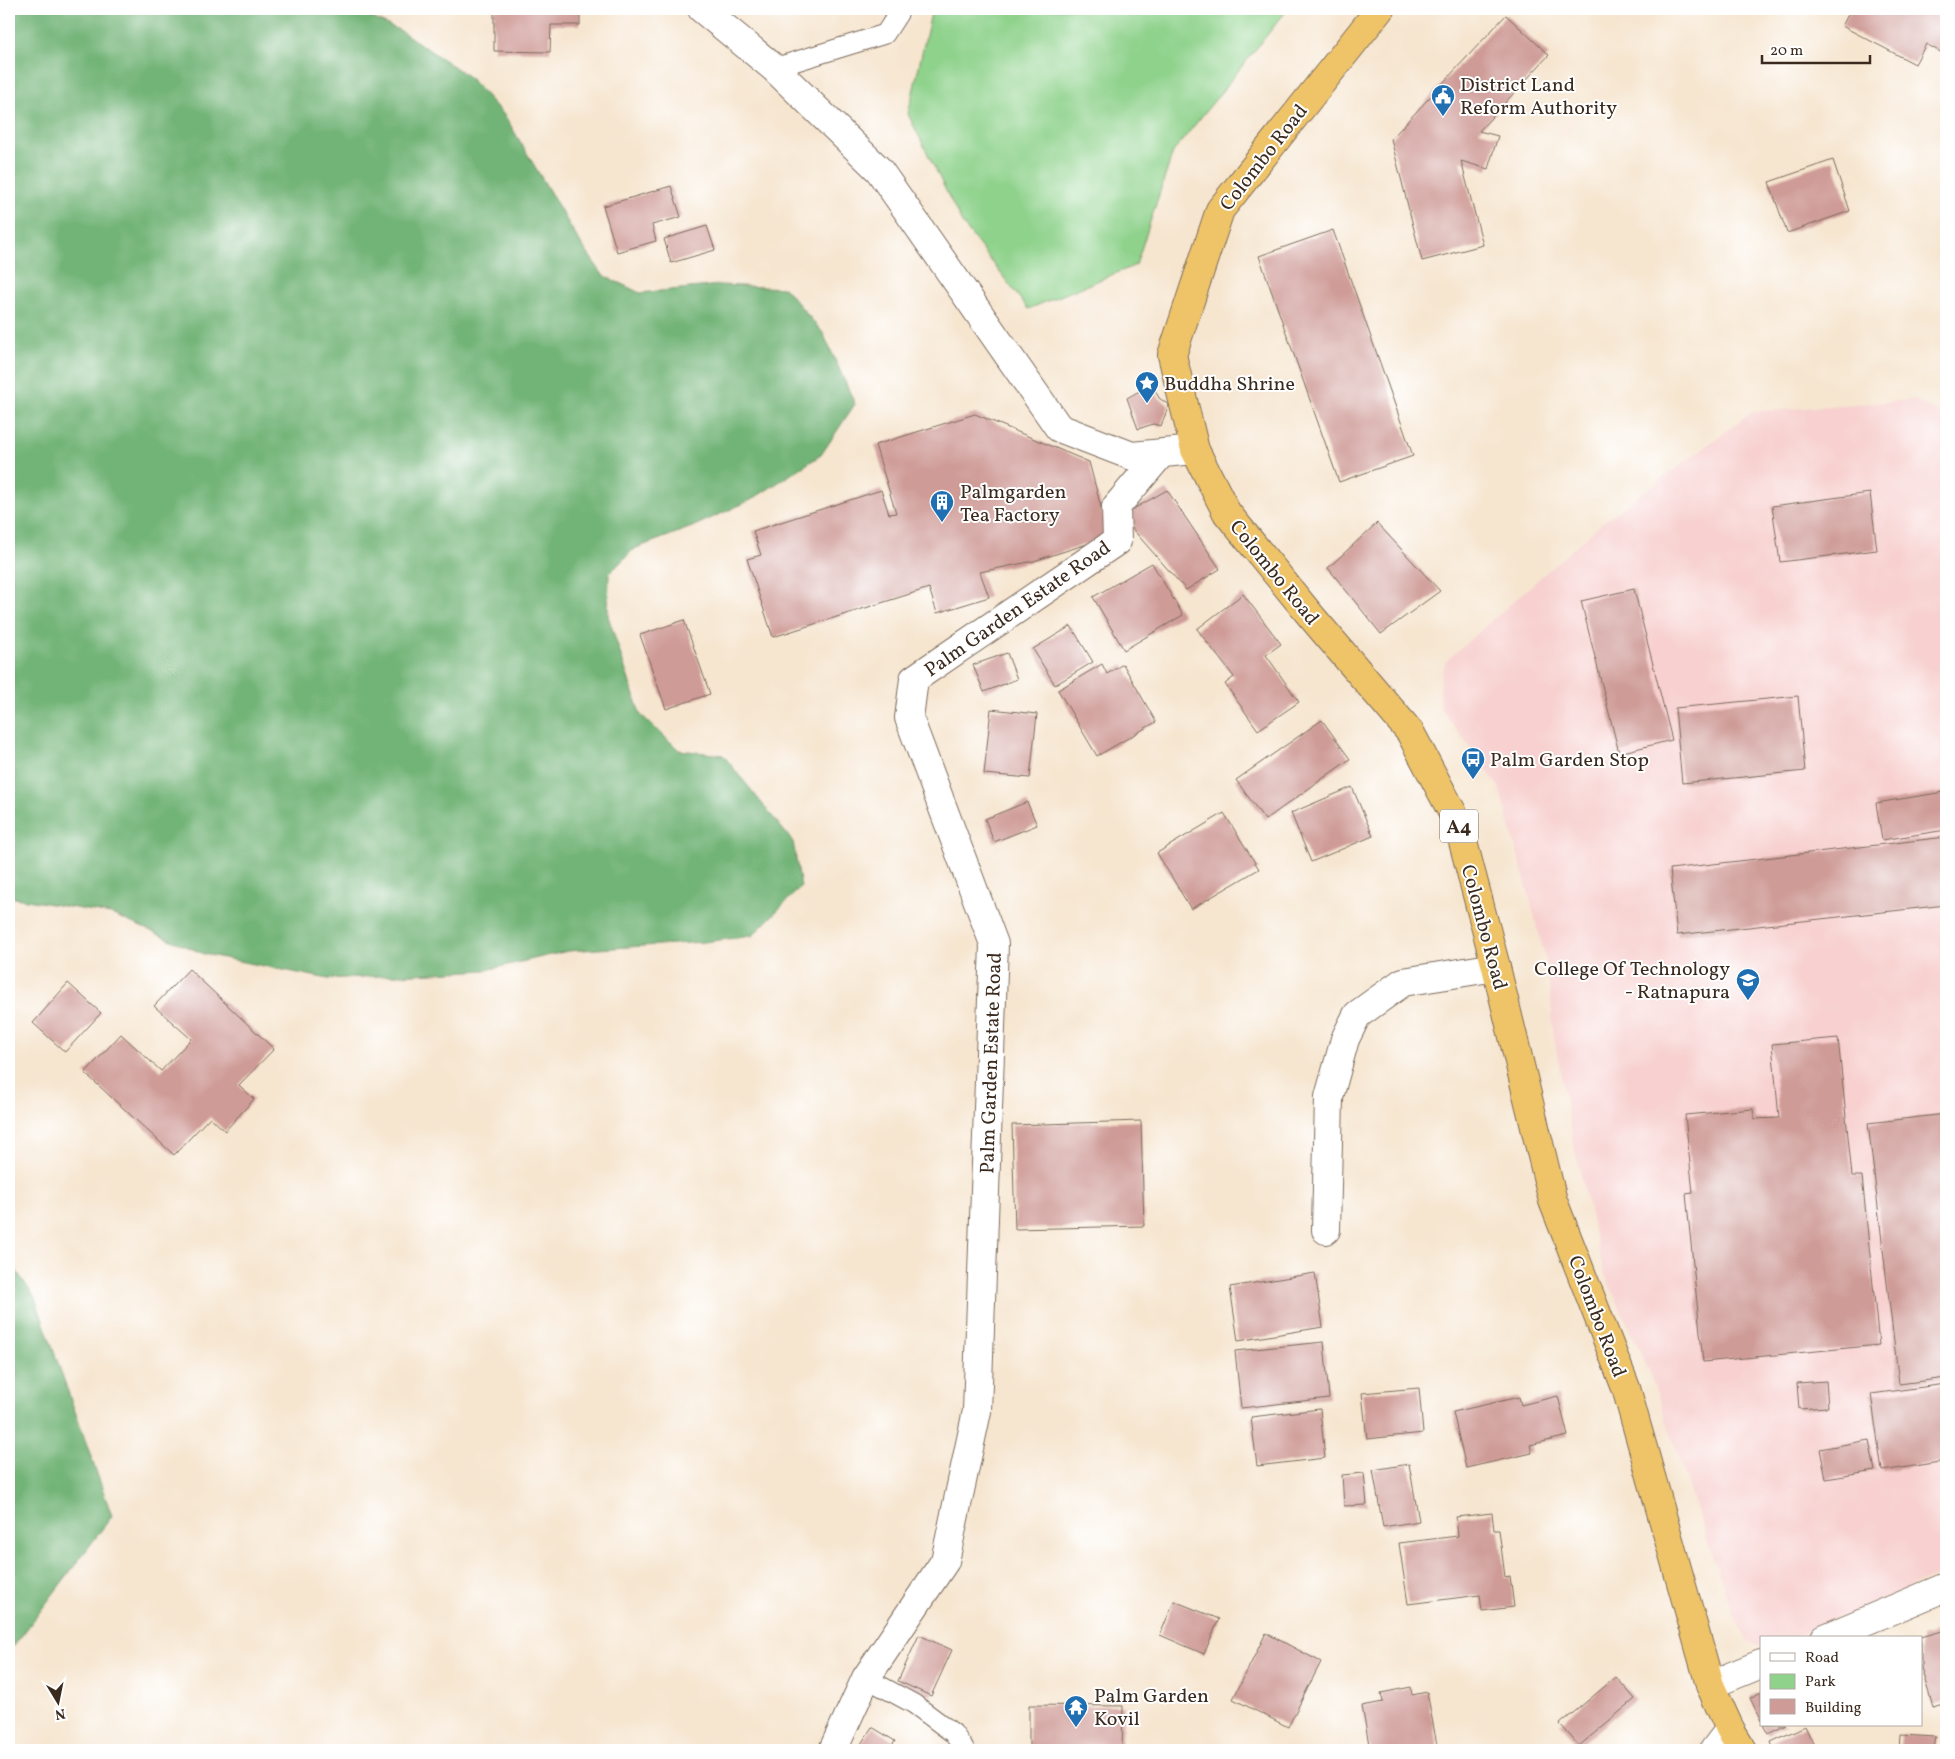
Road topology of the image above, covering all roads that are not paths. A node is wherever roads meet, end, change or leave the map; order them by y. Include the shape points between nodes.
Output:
1 (702, 9) edge
2 (899, 9) edge
3 (1380, 9) edge
4 (774, 68) junction
5 (1195, 450) junction
6 (1160, 455) junction
7 (1496, 967) junction
8 (1326, 1230) dead end
9 (1946, 1587) edge
10 (1830, 1636) edge
11 (1760, 1664) edge
12 (866, 1678) junction
13 (1710, 1685) junction
14 (1729, 1743) edge
15 (833, 1750) edge
16 (965, 1750) edge

1 - 4 street
2 - 4 lane via 885,34
3 - 5 highway, Colombo Road / A4 via 1220,210 1172,355
4 - 6 street via 879,170 1059,428 1132,456
5 - 6 street
5 - 7 highway, Colombo Road / A4 via 1227,513 1410,732 1458,823
6 - 12 street, Palm Garden Estate Road via 1116,508 1117,540 914,679 909,718 994,944 977,1411 945,1561
7 - 8 street via 1403,982 1357,1015 1328,1097
7 - 13 highway, Colombo Road / A4 via 1553,1201 1626,1388
9 - 10 street
11 - 13 street
12 - 15 street, Palm Garden Estate Road
12 - 16 lane via 914,1704 953,1733
13 - 14 highway, Colombo Road / A4

